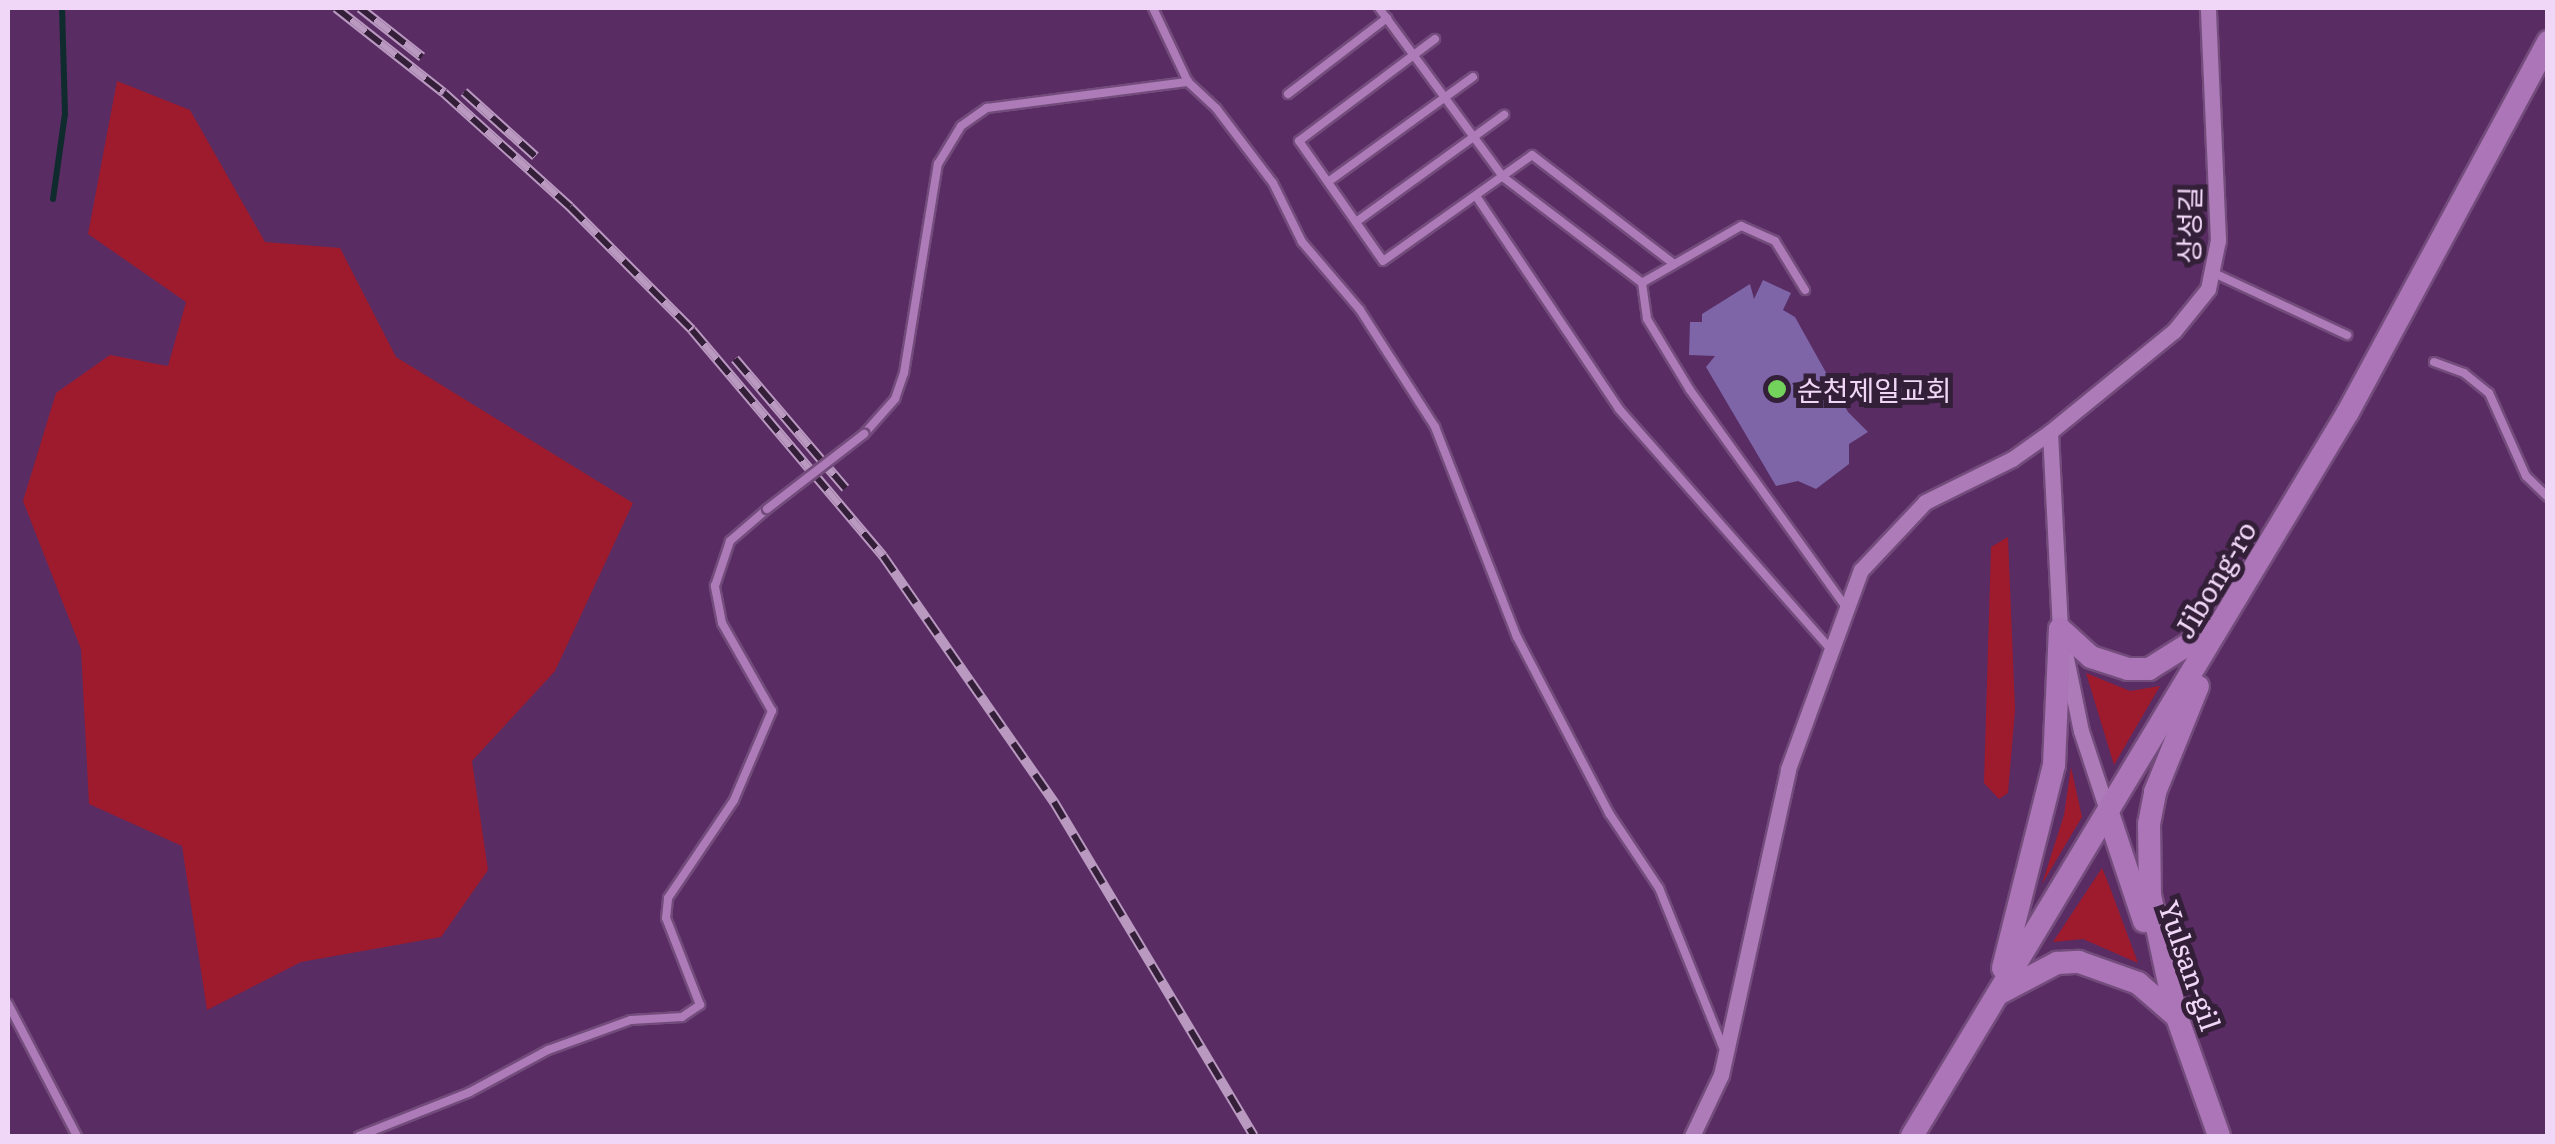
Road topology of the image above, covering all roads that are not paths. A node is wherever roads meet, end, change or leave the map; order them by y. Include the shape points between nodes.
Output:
1 (1153, 8) edge
2 (1379, 8) edge
3 (2208, 8) edge
4 (1387, 18) junction
5 (1435, 39) dead end
6 (2548, 42) edge
7 (1414, 55) junction
8 (1473, 77) dead end
9 (1188, 82) junction
10 (1288, 94) dead end
11 (1445, 97) junction
12 (1504, 115) dead end
13 (1474, 137) junction
14 (1503, 176) junction
15 (1328, 182) junction
16 (1476, 196) junction
17 (1356, 222) junction
18 (1674, 264) junction
19 (2214, 274) junction
20 (1642, 283) junction
21 (1804, 290) dead end
22 (2348, 335) dead end
23 (2434, 362) dead end
24 (2050, 432) junction
25 (2548, 497) edge
26 (1845, 606) junction
27 (2222, 623) junction
28 (2060, 628) junction
29 (1830, 648) junction
30 (2108, 813) junction
31 (1995, 995) junction
32 (8, 1004) edge
33 (2176, 1016) junction
34 (1724, 1048) junction
35 (77, 1136) edge
36 (359, 1136) edge
37 (1692, 1136) edge
38 (1912, 1136) edge
39 (2219, 1136) edge

1 - 9 lane
2 - 4 lane
3 - 19 street, 상성길
4 - 7 lane
4 - 10 lane
5 - 7 lane
6 - 27 main road, Jibong-ro via 2348,412
7 - 11 lane
7 - 15 lane via 1299,141
8 - 11 lane
9 - 34 lane via 1273,183 1302,242 1360,310 1436,427 1517,637 1609,814 1659,888
9 - 36 lane, bridge via 987,108 960,126 938,164 896,398 864,434 730,541 715,586 722,623 772,711 734,800 668,898 666,918 700,1005 682,1017 631,1020 548,1050 470,1092
11 - 13 lane
11 - 15 lane
12 - 13 lane
13 - 14 lane
13 - 17 lane
14 - 16 lane
14 - 18 lane via 1532,156
14 - 20 lane
15 - 17 lane
16 - 17 lane via 1384,262
16 - 29 lane via 1619,410
18 - 20 lane
18 - 21 lane via 1741,226 1775,241
19 - 22 lane
19 - 24 street, 상성길 via 2174,331
20 - 26 lane via 1647,318 1690,390
23 - 25 lane via 2489,393 2526,476
24 - 26 street, 상성길 via 1902,520 1862,570
24 - 28 street
26 - 29 street, 상성길
27 - 28 main road via 2149,669 2107,666
27 - 30 main road, Jibong-ro
27 - 33 main road via 2155,792 2149,824 2150,896
28 - 30 street
28 - 31 main road via 2054,765
29 - 34 street, 상성길 via 1788,769
30 - 31 main road, Jibong-ro
30 - 33 main road, Yulsan-gil
31 - 33 main road via 2058,963 2079,962 2138,984
31 - 38 main road, Jibong-ro
32 - 35 lane
33 - 39 main road, Yulsan-gil
34 - 37 street, 상성길 via 1713,1103

